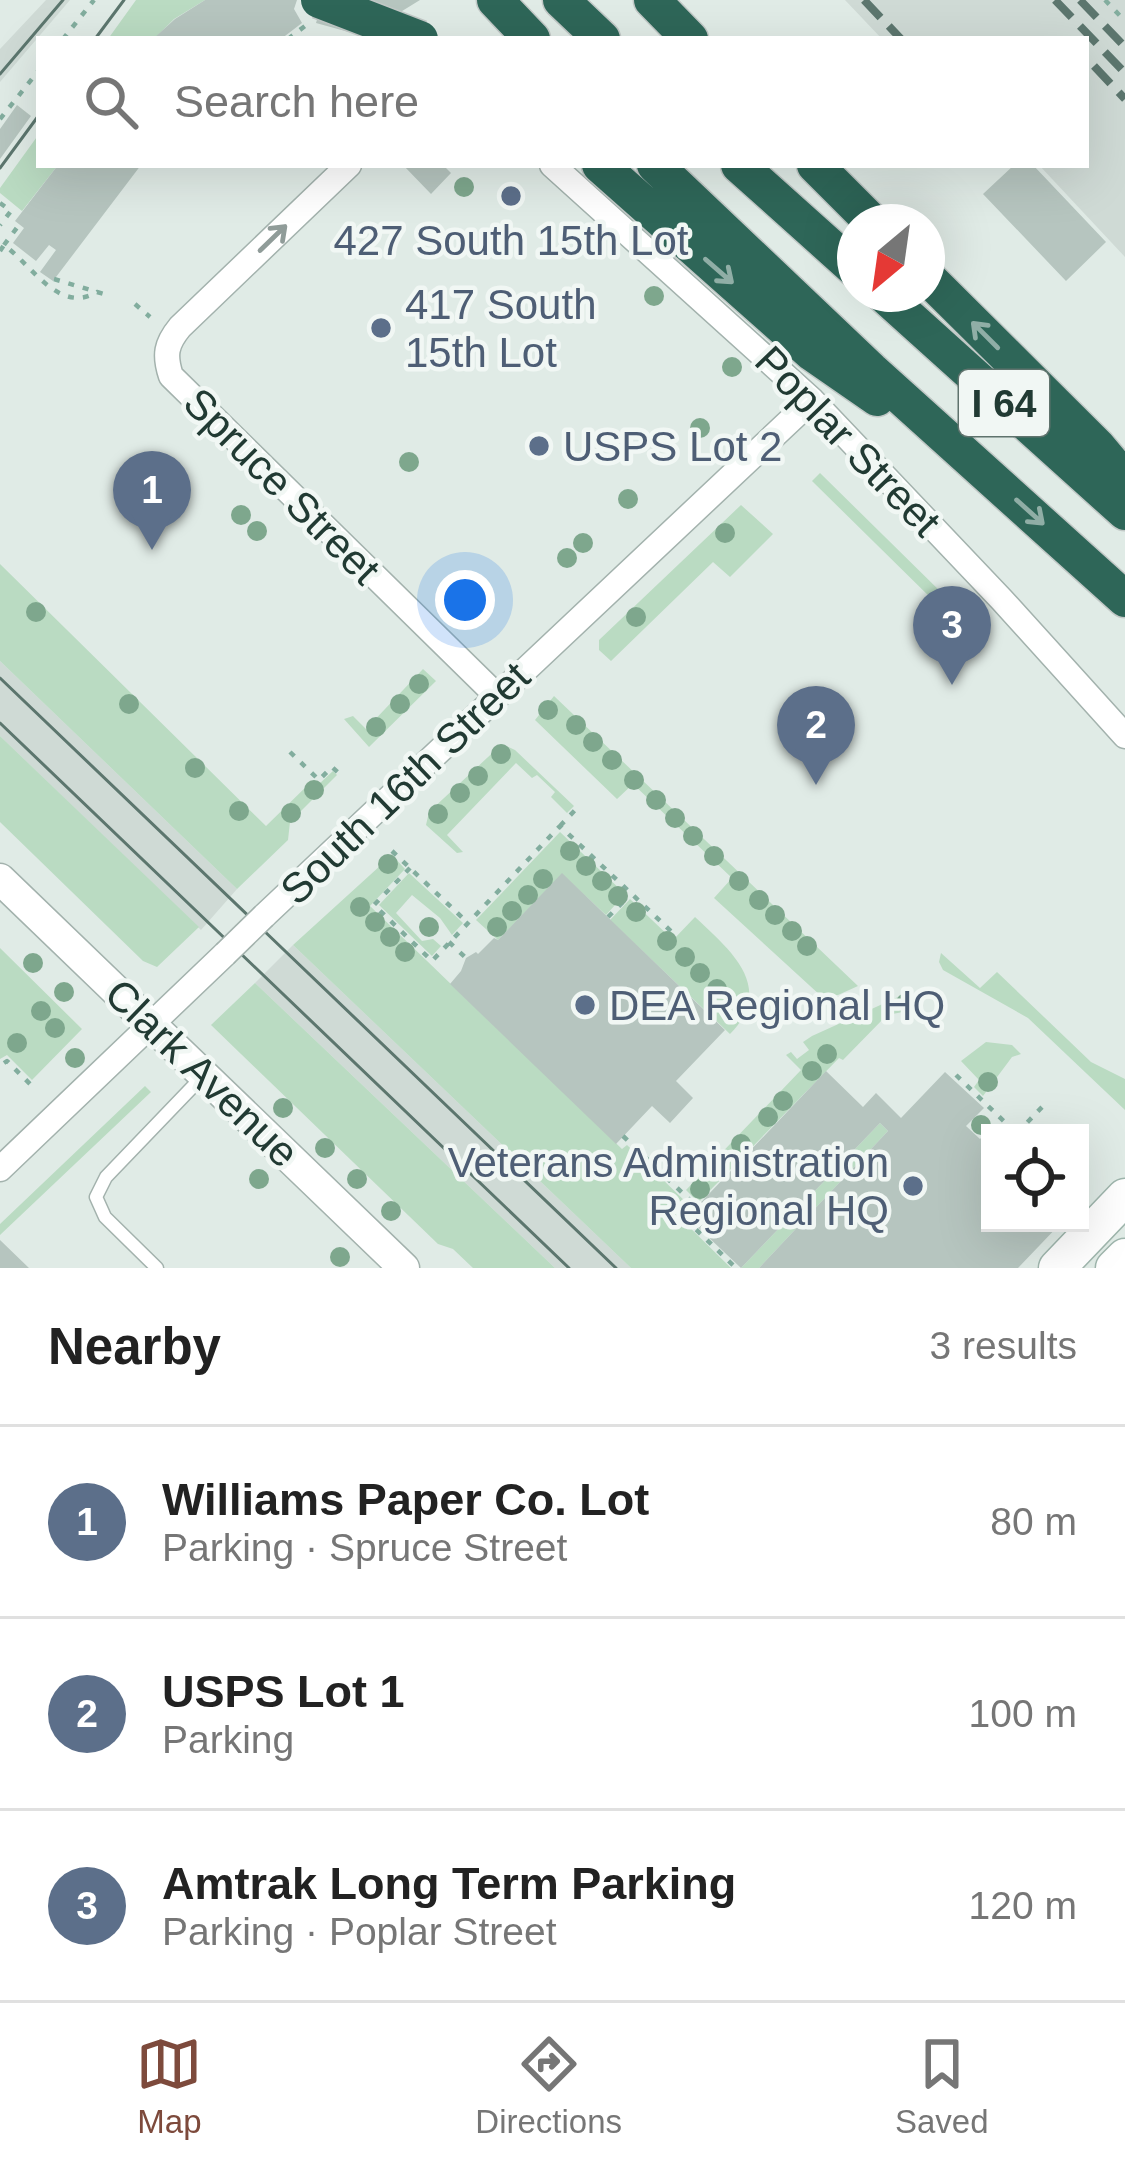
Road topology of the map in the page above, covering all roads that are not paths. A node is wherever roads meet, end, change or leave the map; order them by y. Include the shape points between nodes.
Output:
1 (495, 0) edge
2 (561, 0) edge
3 (652, 0) edge
4 (318, 11) edge
5 (409, 36) edge
6 (529, 36) edge
7 (599, 36) edge
8 (687, 36) edge
9 (347, 168) edge
10 (555, 168) edge
11 (603, 168) edge
12 (658, 168) edge
13 (742, 168) edge
14 (817, 168) edge
15 (854, 204) edge
16 (837, 253) edge
17 (945, 295) edge
18 (903, 312) edge
19 (812, 400) junction
20 (942, 434) junction
21 (1125, 479) edge
22 (1125, 512) edge
23 (1125, 599) edge
24 (497, 696) junction
25 (1125, 736) edge
26 (0, 879) edge
27 (152, 1024) junction
28 (203, 1075) junction
29 (0, 1169) edge
30 (1125, 1198) edge
31 (1125, 1257) edge
32 (157, 1268) edge
33 (404, 1268) edge
34 (1057, 1268) edge
35 (1114, 1268) edge

1 - 6 highway
2 - 7 highway
3 - 8 highway
4 - 5 highway, bridge
24 -> 9 street, Spruce Street via 171,376 166,362 171,338
10 - 19 street, Poplar Street
11 -> 20 highway via 812,353
12 - 20 highway, I 64
13 - 16 highway
14 - 15 highway
21 -> 17 highway
18 - 22 highway, I 64
19 - 24 street, South 16th Street
19 - 25 street, Poplar Street
20 -> 23 highway, I 64
24 - 27 street, South 16th Street, bridge
26 - 27 street, Clark Avenue
27 - 28 street, Clark Avenue
27 - 29 street, South 16th Street
28 - 32 lane via 96,1197 105,1217
28 - 33 street, Clark Avenue
30 - 34 main road
31 - 35 main road

